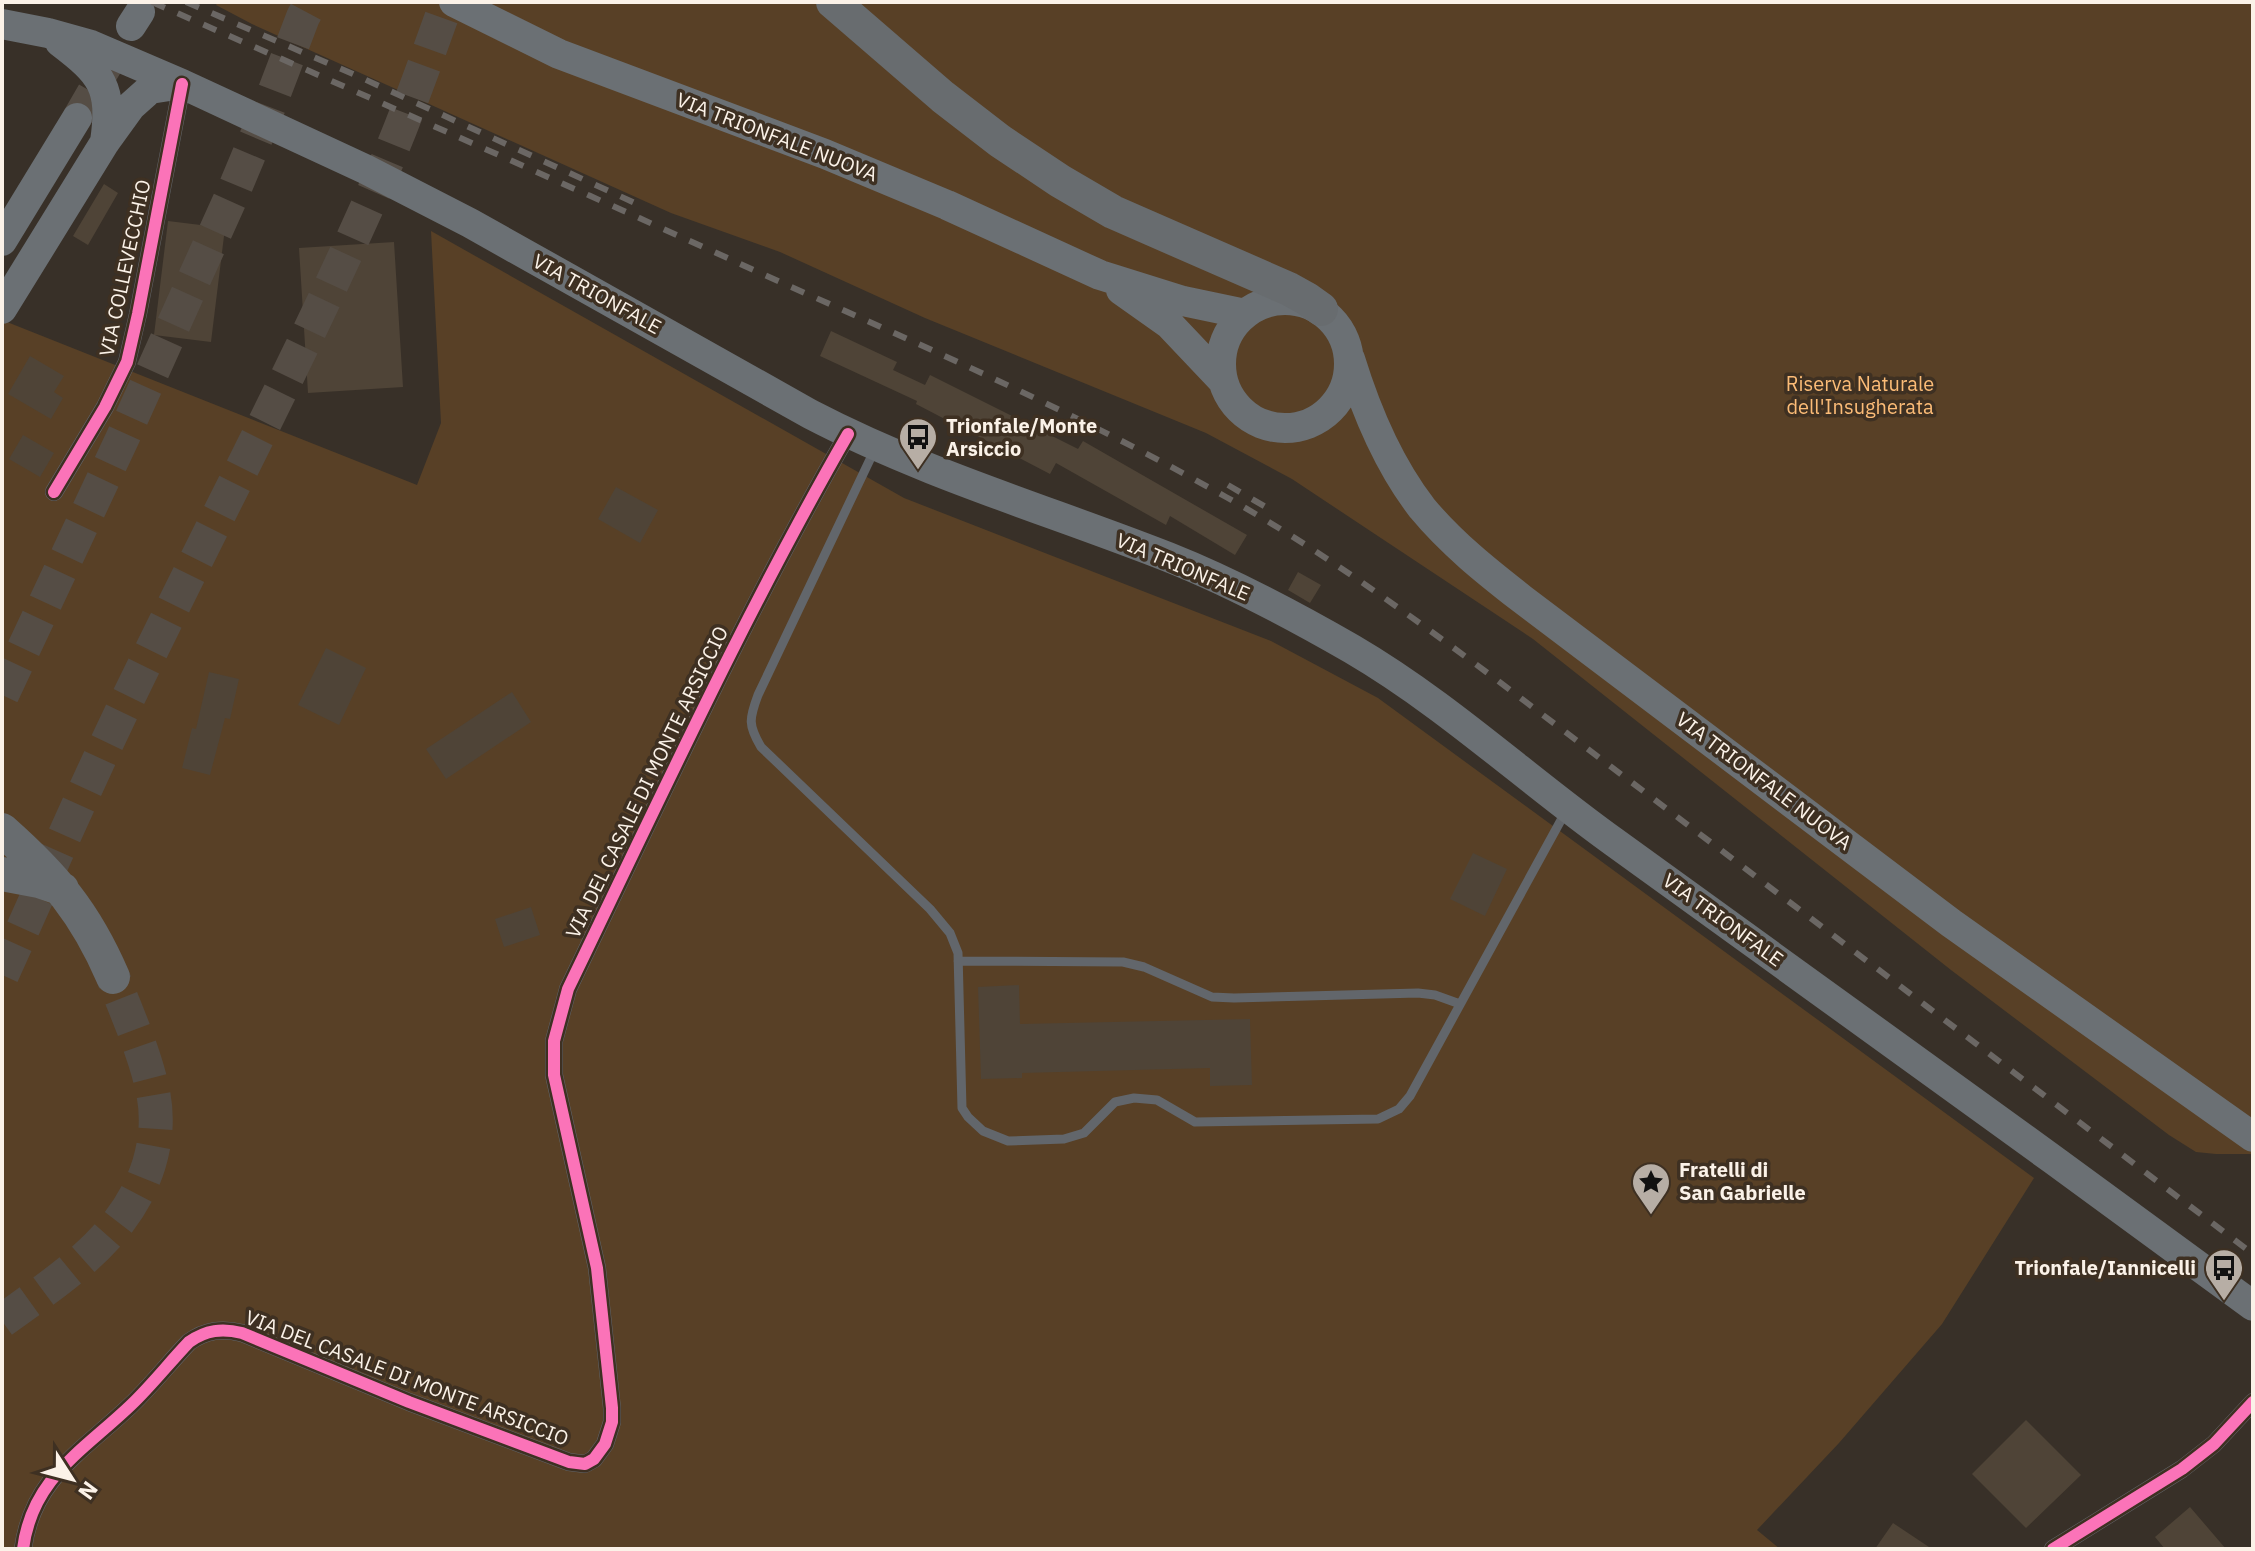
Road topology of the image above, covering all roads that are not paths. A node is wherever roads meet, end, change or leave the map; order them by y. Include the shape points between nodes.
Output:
1 (454, 2) edge
2 (833, 2) edge
3 (2, 24) edge
4 (48, 33) junction
5 (182, 84) junction
6 (77, 118) tunnel mouth
7 (105, 142) junction
8 (2, 241) edge
9 (1100, 275) junction
10 (2, 309) edge
11 (1321, 309) junction
12 (1245, 314) junction
13 (1350, 359) junction
14 (1223, 381) junction
15 (848, 434) junction
16 (876, 447) junction
17 (54, 492) dead end
18 (1567, 808) junction
19 (2, 830) edge
20 (2, 874) edge
21 (62, 889) junction
22 (958, 961) junction
23 (113, 977) tunnel mouth
24 (1460, 1004) junction
25 (2249, 1132) edge
26 (2253, 1306) edge
27 (2253, 1402) edge
28 (23, 1549) edge
29 (2053, 1549) edge

1 - 9 main road, VIA TRIONFALE NUOVA via 559,54 825,154
2 - 11 highway via 943,97 1040,169 1113,212 1289,289
3 - 4 main road, VIA TRIONFALE
4 - 5 main road, VIA TRIONFALE via 91,45
4 - 7 main road via 102,82 108,110
5 - 7 main road via 144,92
5 - 15 main road, VIA TRIONFALE via 470,223
5 - 17 street, VIA COLLEVECCHIO via 127,362
6 - 8 main road
7 - 10 main road
9 - 12 main road, VIA TRIONFALE NUOVA
9 - 14 main road, VIA TRIONFALE NUOVA via 1169,324
11 - 12 main road via 1282,299
11 - 13 main road via 1346,339
12 - 14 main road via 1223,346
13 - 14 main road via 1349,377 1331,410 1299,427 1267,426 1251,419 1233,402
13 - 25 main road, VIA TRIONFALE NUOVA via 1404,481 1444,533 1484,569 1951,923
15 - 16 main road, VIA TRIONFALE
15 - 28 street, VIA DEL CASALE DI MONTE ARSICCIO via 759,598 568,989 557,1023 554,1081 597,1268 611,1388 612,1422 598,1455 585,1464 569,1462 249,1336 214,1330 189,1342 137,1399 59,1470 30,1516
16 - 18 main road, VIA TRIONFALE via 1173,559 1288,614 1412,689
16 - 22 lane via 758,695 751,730 789,775 930,909 950,933
18 - 24 lane
18 - 26 main road, VIA TRIONFALE
19 - 21 highway
20 - 21 highway
21 - 23 highway
22 - 24 lane via 1123,962 1212,997 1418,993
22 - 24 lane via 962,1108 983,1131 1008,1141 1084,1133 1115,1102 1134,1098 1157,1100 1195,1122 1378,1119 1399,1109 1410,1096
27 - 29 street via 2193,1461

